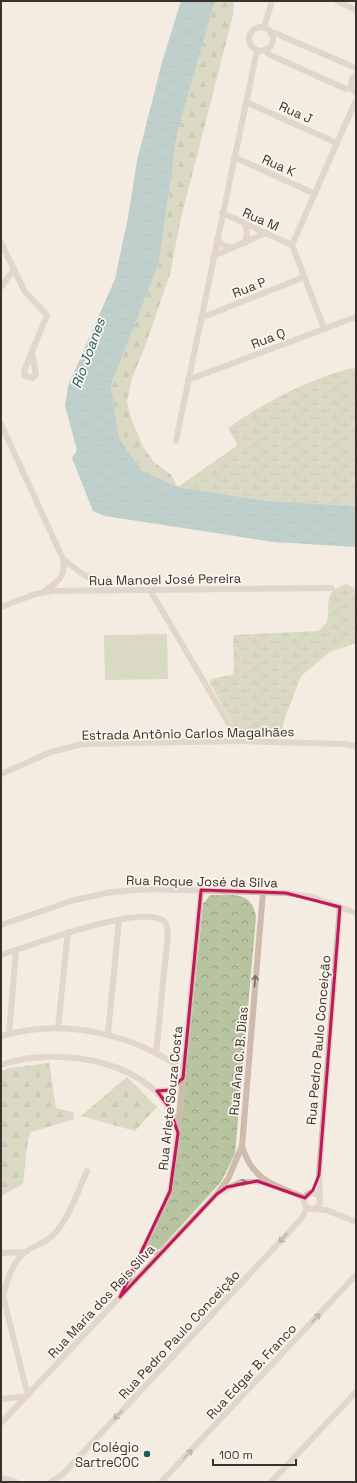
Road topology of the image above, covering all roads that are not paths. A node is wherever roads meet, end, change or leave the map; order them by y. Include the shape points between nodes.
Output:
1 (272, 1) edge
2 (337, 1) edge
3 (356, 10) edge
4 (264, 28) junction
5 (272, 34) junction
6 (257, 50) junction
7 (266, 50) junction
8 (356, 68) edge
9 (356, 74) edge
10 (351, 88) junction
11 (356, 93) edge
12 (356, 100) edge
13 (246, 102) junction
14 (337, 143) junction
15 (234, 157) junction
16 (315, 194) junction
17 (222, 213) junction
18 (245, 224) junction
19 (266, 233) junction
20 (217, 239) junction
21 (1, 243) edge
22 (245, 243) junction
23 (292, 245) junction
24 (232, 248) junction
25 (213, 256) junction
26 (14, 269) junction
27 (304, 277) junction
28 (1, 287) edge
29 (356, 317) edge
30 (201, 318) junction
31 (324, 328) junction
32 (32, 352) dead end
33 (188, 380) junction
34 (1, 424) edge
35 (176, 441) dead end
36 (63, 559) junction
37 (332, 588) dead end
38 (109, 590) junction
39 (150, 590) junction
40 (43, 592) junction
41 (1, 607) edge
42 (241, 741) junction
43 (354, 745) edge
44 (1, 774) edge
45 (201, 890) junction
46 (263, 892) junction
47 (340, 907) junction
48 (356, 913) edge
49 (119, 920) junction
50 (1, 925) edge
51 (68, 932) junction
52 (16, 950) junction
53 (1, 955) edge
54 (58, 1028) junction
55 (9, 1034) junction
56 (108, 1034) junction
57 (1, 1036) edge
58 (156, 1053) junction
59 (1, 1065) edge
60 (184, 1070) junction
61 (183, 1078) junction
62 (157, 1091) junction
63 (178, 1133) junction
64 (242, 1146) junction
65 (87, 1171) dead end
66 (319, 1175) junction
67 (267, 1182) junction
68 (217, 1194) junction
69 (307, 1196) junction
70 (320, 1200) junction
71 (308, 1208) junction
72 (316, 1209) junction
73 (340, 1215) junction
74 (356, 1222) edge
75 (148, 1241) junction
76 (26, 1252) junction
77 (1, 1253) edge
78 (160, 1255) junction
79 (356, 1275) edge
80 (1, 1289) edge
81 (3, 1296) junction
82 (120, 1297) junction
83 (356, 1392) edge
84 (28, 1396) junction
85 (1, 1399) edge
86 (1, 1423) edge
87 (63, 1474) junction
88 (3, 1477) edge
89 (16, 1482) edge
90 (51, 1482) edge
91 (60, 1482) edge
92 (161, 1482) edge
93 (271, 1482) edge

1 - 4 street
2 - 3 street
4 - 5 street
4 - 6 street via 257,28 251,34 250,42
5 - 7 street via 272,44
5 - 8 street via 275,32
6 - 7 street
6 - 13 street
7 - 10 street via 268,54 346,89
9 - 10 street
10 - 11 street
12 - 14 street
13 - 14 street, Rua J
13 - 15 street
14 - 16 street
15 - 16 street, Rua K
15 - 17 street
16 - 23 street
17 - 18 street, Rua M
17 - 20 street
18 - 19 street, Rua M
18 - 22 street
19 - 22 street
19 - 23 street, Rua M
20 - 24 street via 223,245
20 - 25 street
21 - 26 street
22 - 24 street
23 - 27 street
24 - 25 street
25 - 30 street
26 - 28 street
26 - 32 street via 26,292 47,315
27 - 30 street, Rua P
27 - 31 street
29 - 31 street, Rua Q
30 - 33 street
31 - 33 street, Rua Q
33 - 35 street
34 - 36 street
36 - 38 street
36 - 40 street via 65,570 62,578
37 - 39 street, Rua Manoel José Pereira
38 - 39 street, Rua Manoel José Pereira
38 - 40 street, Rua Manoel José Pereira
39 - 42 street
40 - 41 street, Rua Manoel José Pereira
42 - 43 street, Estrada Antônio Carlos Magalhães
42 - 44 street, Estrada Antônio Carlos Magalhães via 83,744 51,752
45 - 46 street, Rua Roque José da Silva
45 - 50 street, Rua Roque José da Silva via 131,890 93,895
45 - 60 street, Rua Arlete Souza Costa
46 - 47 street, Rua Roque José da Silva via 306,896
64 -> 46 street, Rua Ana C. B. Dias
47 - 48 street, Rua Roque José da Silva
47 - 66 street, Rua Pedro Paulo Conceição
49 - 51 street
49 - 56 street
49 - 58 street via 157,918 163,920 167,928
51 - 52 street
51 - 54 street
52 - 53 street
52 - 55 street
54 - 55 street
54 - 56 street
55 - 57 street
56 - 58 street
58 - 60 street
59 - 62 street via 40,1057 89,1060 128,1073
60 - 61 street, Rua Arlete Souza Costa
61 - 62 street via 169,1090
61 - 63 street, Rua Arlete Souza Costa
62 - 63 street via 169,1107
63 - 75 street, Rua Arlete Souza Costa via 170,1191
64 - 67 street, Rua Ana C. B. Dias via 252,1169
64 - 68 street, Rua Maria dos Reis Silva via 228,1179
65 - 76 street via 61,1225 46,1241
66 - 69 street, Rua Pedro Paulo Conceição
66 - 70 street, Rua Pedro Paulo Conceição
68 -> 67 street, Rua Maria dos Reis Silva via 241,1182
67 - 69 street, Rua Ana C. B. Dias
68 - 78 street, Rua Maria dos Reis Silva
69 - 70 street via 316,1194
69 - 71 street via 304,1203
70 - 72 street
70 - 73 street
71 - 72 street
71 -> 87 street, Rua Pedro Paulo Conceição via 302,1218
72 - 73 street
73 - 74 street
75 - 78 street via 151,1250
75 - 82 street, Rua Arlete Souza Costa
76 - 77 street
76 - 81 street via 14,1266
78 - 82 street, Rua Maria dos Reis Silva
92 -> 79 street, Rua Edgar B. Franco
80 - 81 street
81 - 84 street
82 - 84 street, Rua Maria dos Reis Silva
83 - 93 street
84 - 85 street
84 - 86 street, Rua Maria dos Reis Silva
87 - 90 street, Rua Pedro Paulo Conceição
87 - 91 street, Rua Pedro Paulo Conceição
88 - 89 street

